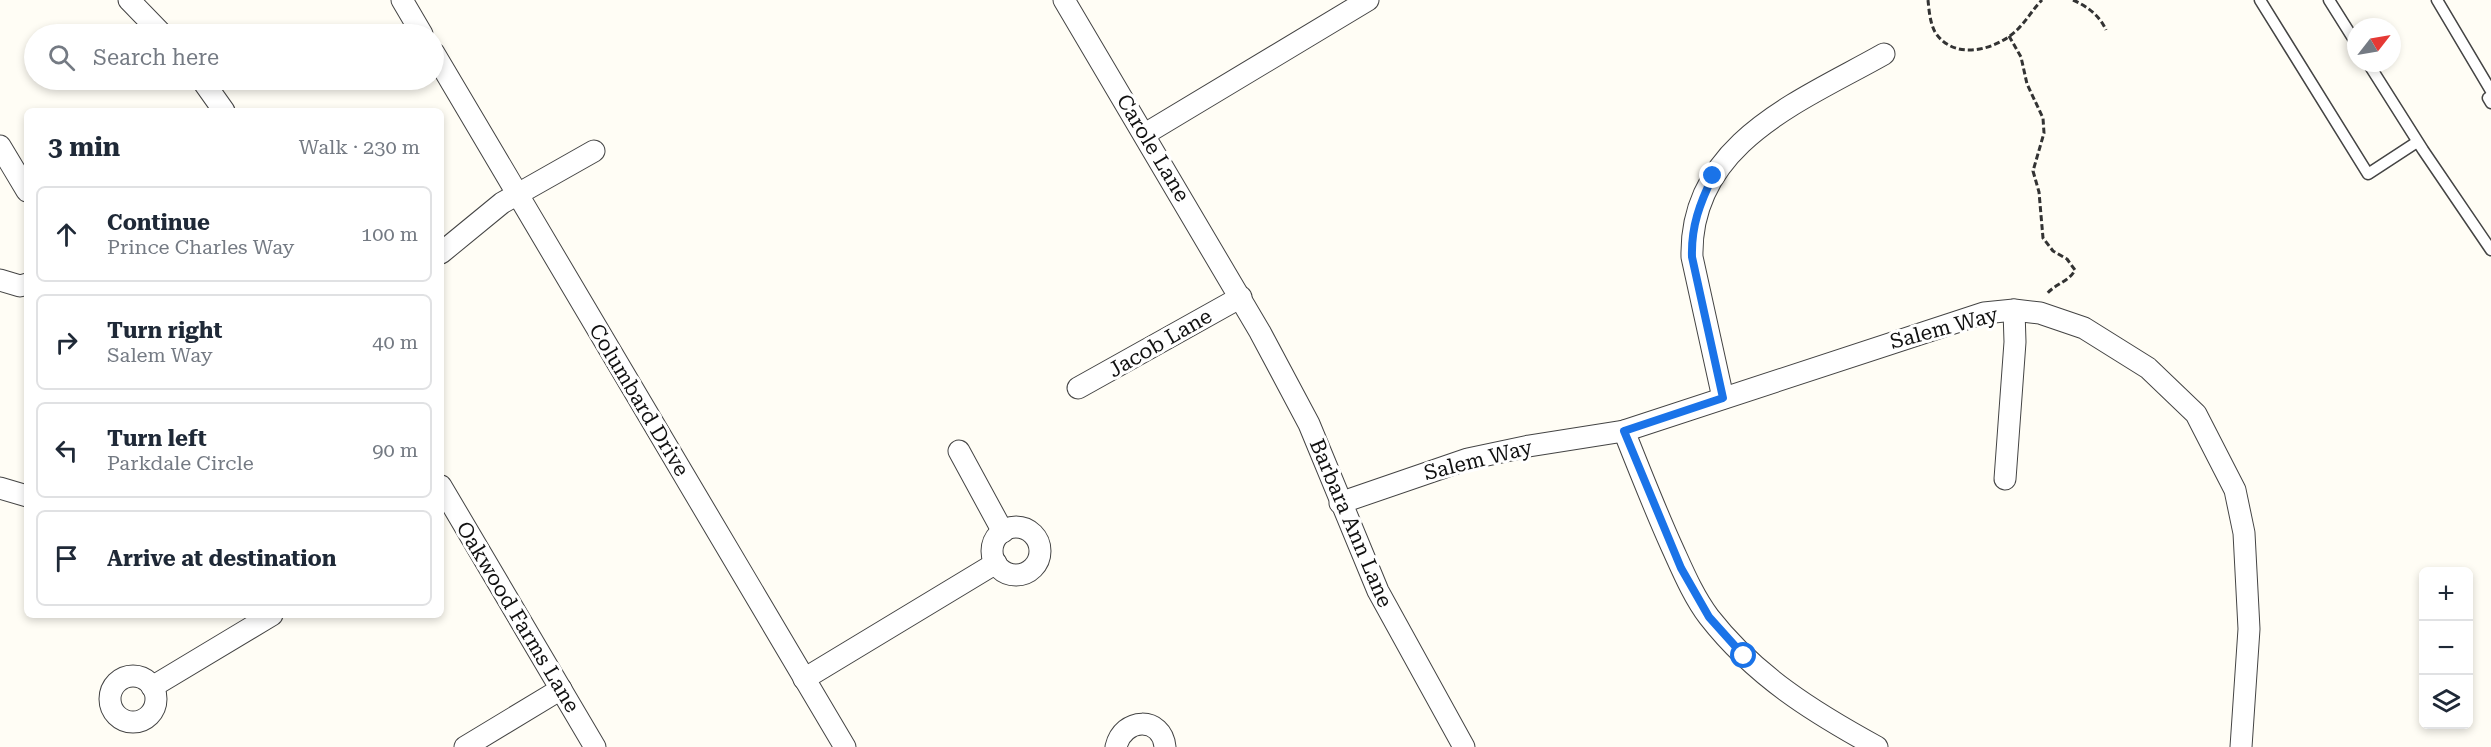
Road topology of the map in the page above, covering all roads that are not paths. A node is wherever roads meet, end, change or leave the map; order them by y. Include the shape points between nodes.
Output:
1 (129, 0) edge
2 (402, 0) edge
3 (1064, 0) edge
4 (1368, 0) edge
5 (2260, 0) edge
6 (2329, 0) edge
7 (2437, 0) edge
8 (152, 24) edge
9 (416, 24) edge
10 (2347, 29) edge
11 (1884, 54) dead end
12 (444, 70) edge
13 (2374, 72) edge
14 (209, 90) edge
15 (2491, 91) edge
16 (2491, 96) edge
17 (2491, 103) edge
18 (222, 108) edge
19 (1145, 134) junction
20 (2417, 142) junction
21 (0, 146) edge
22 (594, 151) dead end
23 (24, 186) edge
24 (518, 195) junction
25 (2491, 250) edge
26 (444, 251) edge
27 (0, 280) edge
28 (24, 284) edge
29 (1241, 297) junction
30 (2014, 310) junction
31 (1077, 388) dead end
32 (1723, 398) junction
33 (1624, 431) junction
34 (959, 452) dead end
35 (2005, 479) dead end
36 (0, 488) edge
37 (24, 495) edge
38 (1340, 503) junction
39 (447, 510) edge
40 (1003, 532) junction
41 (996, 563) junction
42 (267, 618) edge
43 (804, 679) junction
44 (152, 687) dead end
45 (561, 689) junction
46 (465, 747) edge
47 (595, 747) edge
48 (845, 747) edge
49 (1116, 747) edge
50 (1165, 747) edge
51 (1464, 747) edge
52 (1877, 747) edge
53 (2241, 747) edge

1 - 8 street
2 - 9 street
3 - 19 street, Carole Lane
4 - 19 street
5 - 20 lane via 2367,174
6 - 10 lane
7 - 15 lane
11 - 32 street via 1777,115 1740,142 1719,167 1704,195 1696,213 1692,257
12 - 24 street, Columbard Drive
13 - 20 lane
14 - 18 street
16 - 17 lane
19 - 29 street, Carole Lane
20 - 25 lane
21 - 23 street
22 - 24 street
24 - 26 street via 481,218
24 - 43 street, Columbard Drive
27 - 28 street
29 - 31 street, Jacob Lane
29 - 38 street, Barbara Ann Lane via 1309,424
30 - 32 street, Salem Way via 1984,313
30 - 35 street
30 - 53 street, Salem Way via 2084,328 2148,368 2196,414 2235,490 2244,533 2249,628
32 - 33 street, Salem Way
33 - 38 street, Salem Way via 1468,459
33 - 52 street via 1681,568 1709,617 1776,686
34 - 40 street
36 - 37 street
38 - 51 street, Barbara Ann Lane via 1378,591
39 - 45 street, Oakwood Farms Lane
40 - 41 street via 992,550
40 - 41 street via 1018,527 1033,534 1040,557 1031,570 1016,575 1008,574
41 - 43 street
42 - 44 street
43 - 48 street, Columbard Drive
45 - 46 street
45 - 47 street, Oakwood Farms Lane
49 - 50 street via 1127,728 1142,724 1157,730

